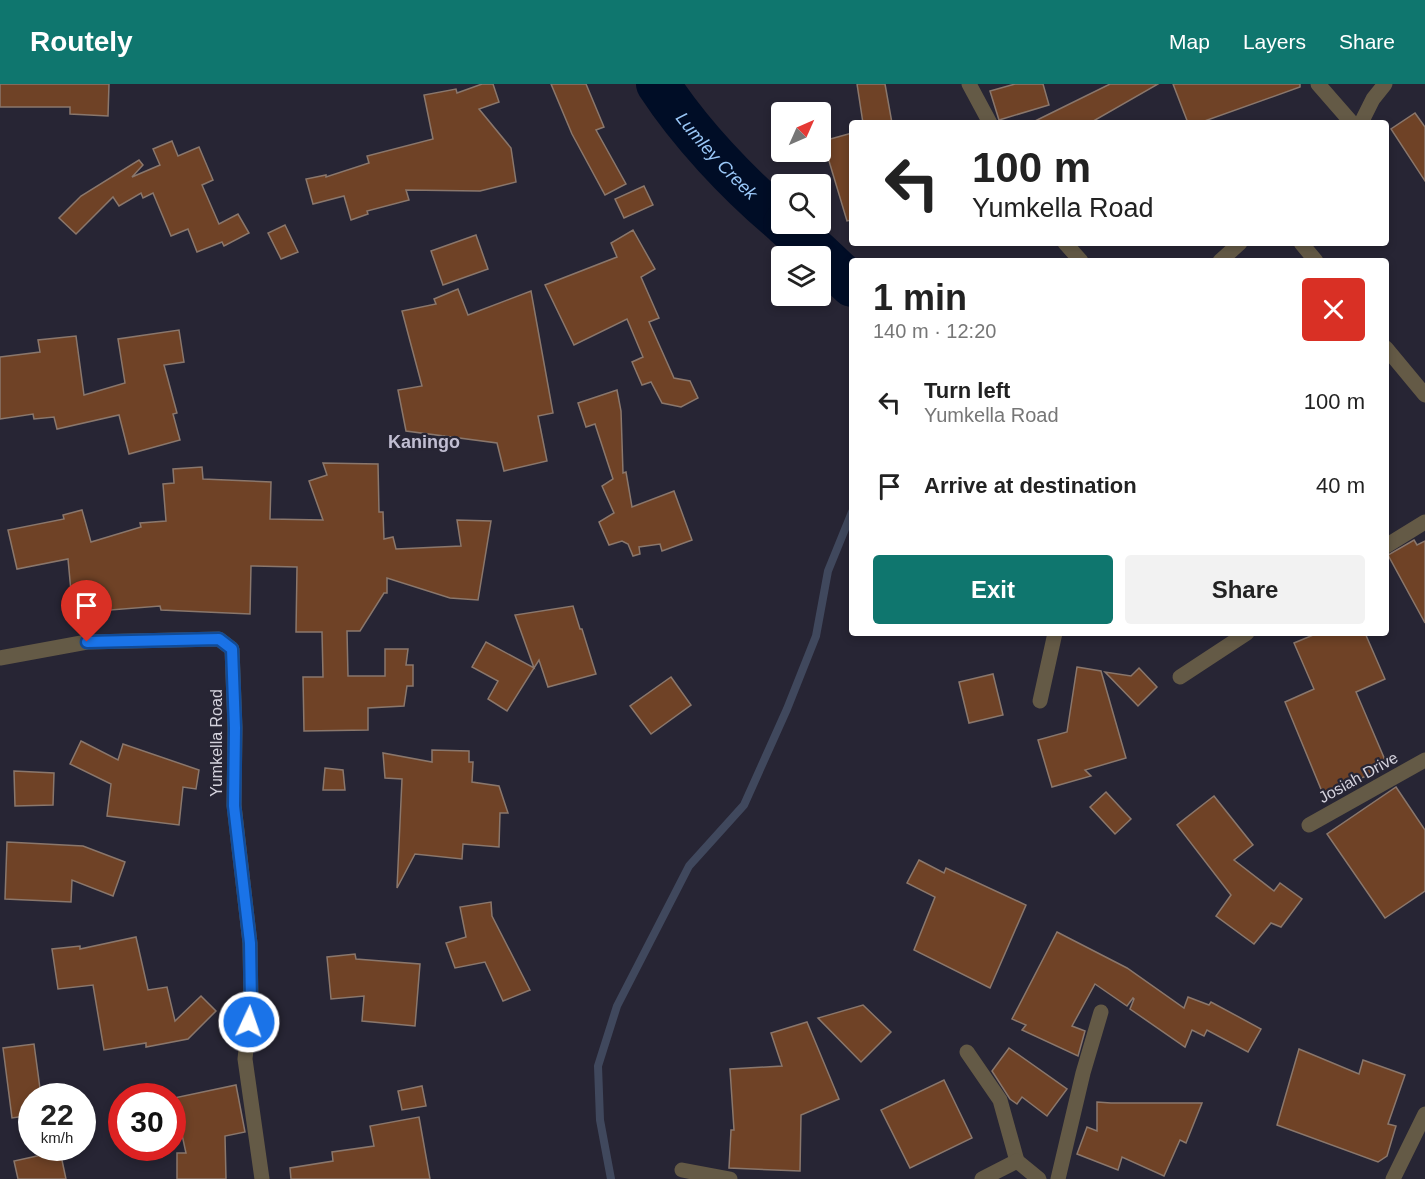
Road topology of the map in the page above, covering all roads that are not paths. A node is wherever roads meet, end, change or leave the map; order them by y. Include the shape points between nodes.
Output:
1 (969, 84) edge
2 (1318, 84) edge
3 (1385, 84) edge
4 (988, 120) edge
5 (1349, 120) edge
6 (1362, 120) edge
7 (1068, 246) edge
8 (1237, 246) edge
9 (1304, 246) edge
10 (1078, 258) edge
11 (1223, 258) edge
12 (1314, 258) edge
13 (1389, 352) edge
14 (1425, 395) edge
15 (1425, 522) edge
16 (1389, 544) edge
17 (1054, 636) edge
18 (1243, 636) edge
19 (0, 658) edge
20 (1180, 678) dead end
21 (1040, 701) dead end
22 (1425, 760) edge
23 (1309, 825) dead end
24 (1101, 1012) dead end
25 (967, 1052) dead end
26 (1425, 1114) edge
27 (1017, 1161) junction
28 (682, 1170) dead end
29 (261, 1179) edge
30 (730, 1179) edge
31 (982, 1179) edge
32 (1039, 1179) edge
33 (1058, 1179) edge
34 (1393, 1179) edge

1 - 4 street
2 - 5 street
3 - 6 street
7 - 10 street
8 - 11 street
9 - 12 street
13 - 14 street
15 - 16 street
17 - 21 street
18 - 20 street
19 - 29 street, Yumkella Road via 87,642 219,639 232,649 234,806 250,943 251,1004 245,1059
22 - 23 street, Josiah Drive
24 - 33 street
25 - 27 street via 1000,1100
26 - 34 street
27 - 31 street
27 - 32 street
28 - 30 street

